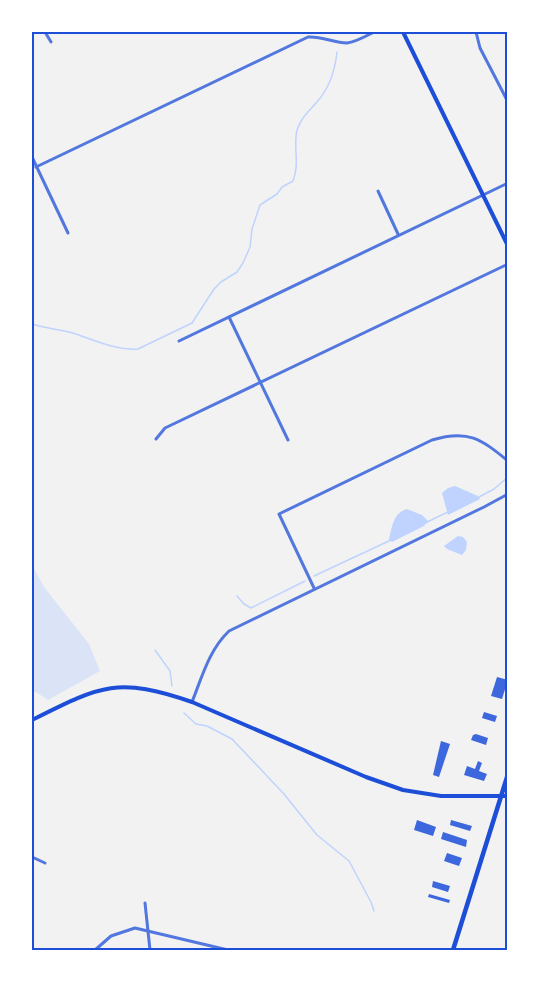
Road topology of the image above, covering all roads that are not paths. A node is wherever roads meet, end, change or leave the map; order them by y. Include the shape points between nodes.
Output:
1 (45, 32) edge
2 (374, 32) edge
3 (403, 32) edge
4 (476, 32) edge
5 (51, 42) dead end
6 (507, 102) edge
7 (32, 157) edge
8 (36, 167) junction
9 (507, 183) edge
10 (378, 191) dead end
11 (482, 195) junction
12 (68, 233) dead end
13 (398, 234) junction
14 (507, 246) edge
15 (507, 264) edge
16 (229, 317) junction
17 (179, 341) dead end
18 (261, 383) junction
19 (156, 438) dead end
20 (288, 440) dead end
21 (507, 461) edge
22 (507, 494) edge
23 (314, 588) junction
24 (192, 702) junction
25 (32, 720) edge
26 (507, 774) edge
27 (501, 796) junction
28 (507, 796) edge
29 (32, 857) edge
30 (45, 863) dead end
31 (145, 903) dead end
32 (148, 931) junction
33 (95, 951) edge
34 (150, 951) edge
35 (228, 951) edge
36 (453, 951) edge

1 - 5 street
2 - 8 street via 345,43 308,37
3 - 11 main road
4 - 6 street
7 - 8 street
8 - 12 street
9 - 11 street
10 - 13 street
11 - 13 street
11 - 14 main road
13 - 16 street
15 - 18 street
16 - 17 street
16 - 18 street
18 - 19 street via 165,428
18 - 20 street
21 - 23 street via 473,437 446,436 279,514
22 - 23 street
23 - 24 street via 229,631 211,655
24 - 25 main road via 138,687 112,687 93,691
24 - 27 main road via 403,790 441,796
26 - 27 main road
27 - 28 main road
27 - 36 main road
29 - 30 street
31 - 32 street
32 - 33 street via 122,931
32 - 34 street
32 - 35 street

